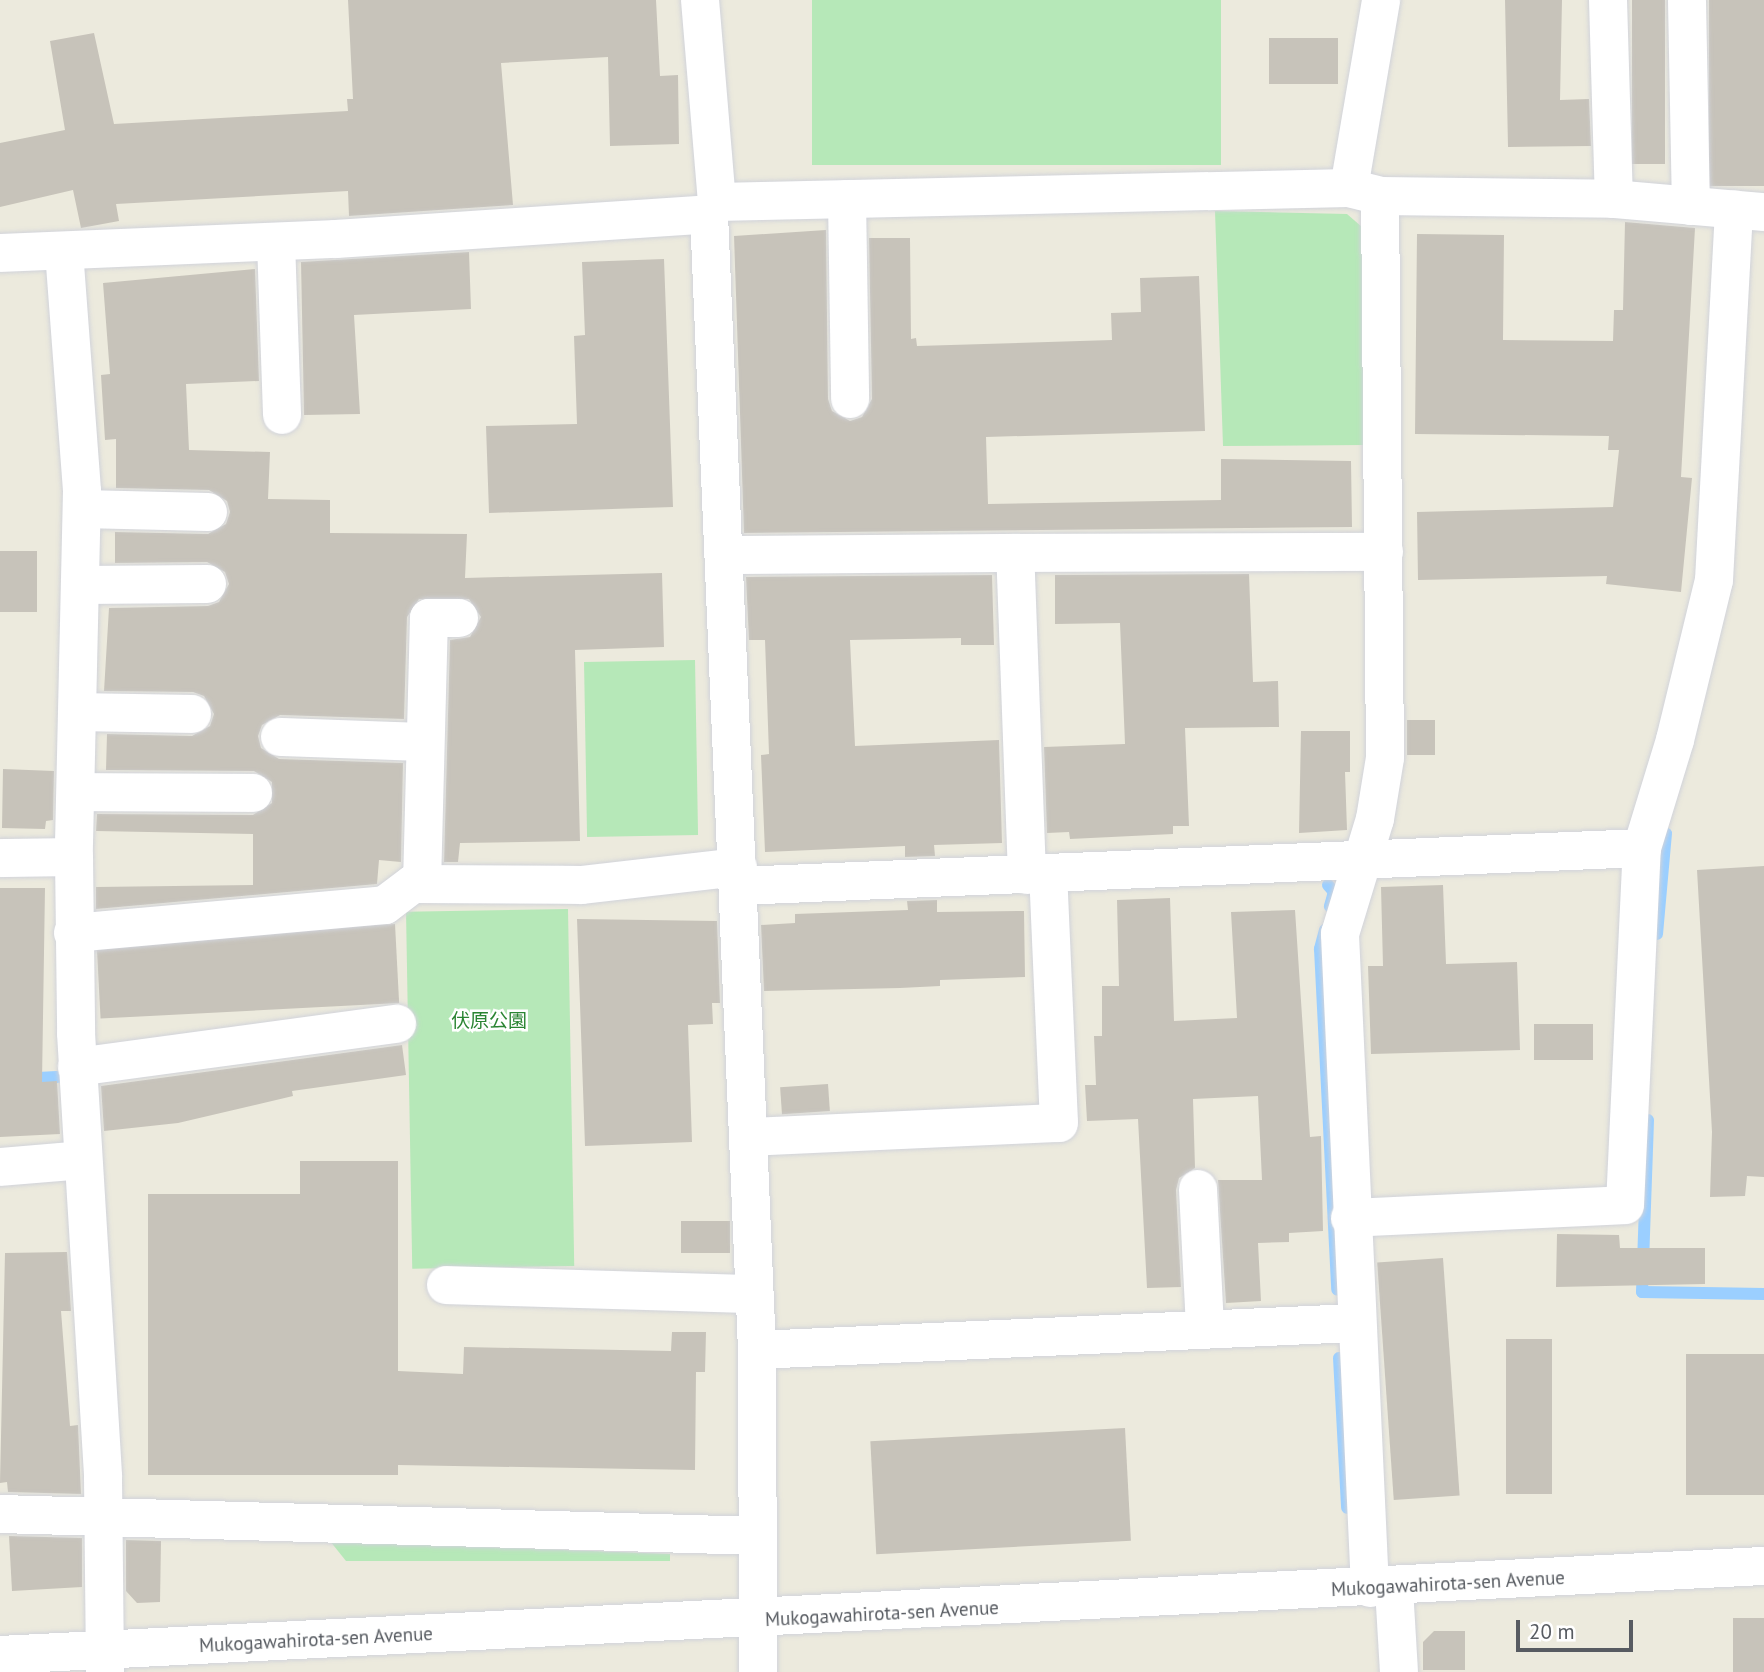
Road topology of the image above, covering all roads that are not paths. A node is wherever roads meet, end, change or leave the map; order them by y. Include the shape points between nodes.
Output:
1 (700, 0) edge
2 (1381, 0) edge
3 (1608, 0) edge
4 (1688, 1) edge
5 (1365, 192) junction
6 (847, 199) junction
7 (1614, 199) junction
8 (1691, 206) junction
9 (713, 208) junction
10 (1749, 211) edge
11 (276, 242) junction
12 (64, 251) junction
13 (0, 253) edge
14 (849, 399) dead end
15 (282, 415) dead end
16 (82, 509) junction
17 (208, 512) dead end
18 (1384, 552) junction
19 (1014, 553) junction
20 (724, 555) junction
21 (207, 584) dead end
22 (82, 585) junction
23 (458, 618) dead end
24 (78, 712) junction
25 (192, 714) dead end
26 (280, 737) dead end
27 (425, 742) junction
28 (76, 792) junction
29 (253, 793) dead end
30 (1642, 848) junction
31 (74, 857) junction
32 (0, 858) edge
33 (1362, 861) junction
34 (1037, 875) junction
35 (738, 876) junction
36 (422, 884) junction
37 (74, 933) junction
38 (397, 1024) dead end
39 (77, 1067) junction
40 (749, 1137) junction
41 (83, 1160) junction
42 (0, 1167) edge
43 (1198, 1189) dead end
44 (1350, 1218) junction
45 (446, 1285) dead end
46 (754, 1294) junction
47 (1354, 1323) junction
48 (1205, 1329) junction
49 (757, 1350) junction
50 (0, 1514) edge
51 (103, 1520) junction
52 (758, 1536) junction
53 (1764, 1566) edge
54 (1382, 1588) junction
55 (755, 1620) junction
56 (0, 1655) edge
57 (105, 1662) edge
58 (758, 1672) edge
59 (1399, 1672) edge

1 - 9 street
2 - 5 street
3 - 7 street
4 - 8 street
5 - 6 street
5 - 7 street
5 - 18 street
6 - 9 street
6 - 14 street
7 - 8 street
8 - 10 street
9 - 11 street
9 - 20 street
10 - 30 street via 1714,580 1675,740
11 - 12 street
11 - 15 street
12 - 13 street
12 - 16 street
16 - 17 street
16 - 22 street
18 - 19 street
18 - 33 street via 1385,758 1375,819
19 - 20 street
19 - 34 street
20 - 35 street
21 - 22 street
22 - 24 street
23 - 27 street via 429,618
24 - 25 street
24 - 28 street
26 - 27 street
27 - 36 street
28 - 29 street
28 - 31 street
30 - 33 street
30 - 44 street via 1625,1205
31 - 32 street
31 - 37 street
33 - 34 street
33 - 44 street via 1340,934
34 - 35 street
34 - 40 street via 1059,1123
35 - 36 street via 582,885
35 - 40 street
36 - 37 street via 413,884 385,905
37 - 39 street
38 - 39 street
39 - 41 street
40 - 46 street
41 - 42 street
41 - 51 street
43 - 48 street
44 - 47 street
45 - 46 street
46 - 49 street
47 - 48 street
47 - 54 street
48 - 49 street
49 - 52 street
50 - 51 street
51 - 52 street
51 - 57 street
52 - 55 street
53 - 54 street, Mukogawahirota-sen Avenue
54 - 55 street, Mukogawahirota-sen Avenue
54 - 59 street
55 - 57 street, Mukogawahirota-sen Avenue
55 - 58 street
56 - 57 street, Mukogawahirota-sen Avenue

